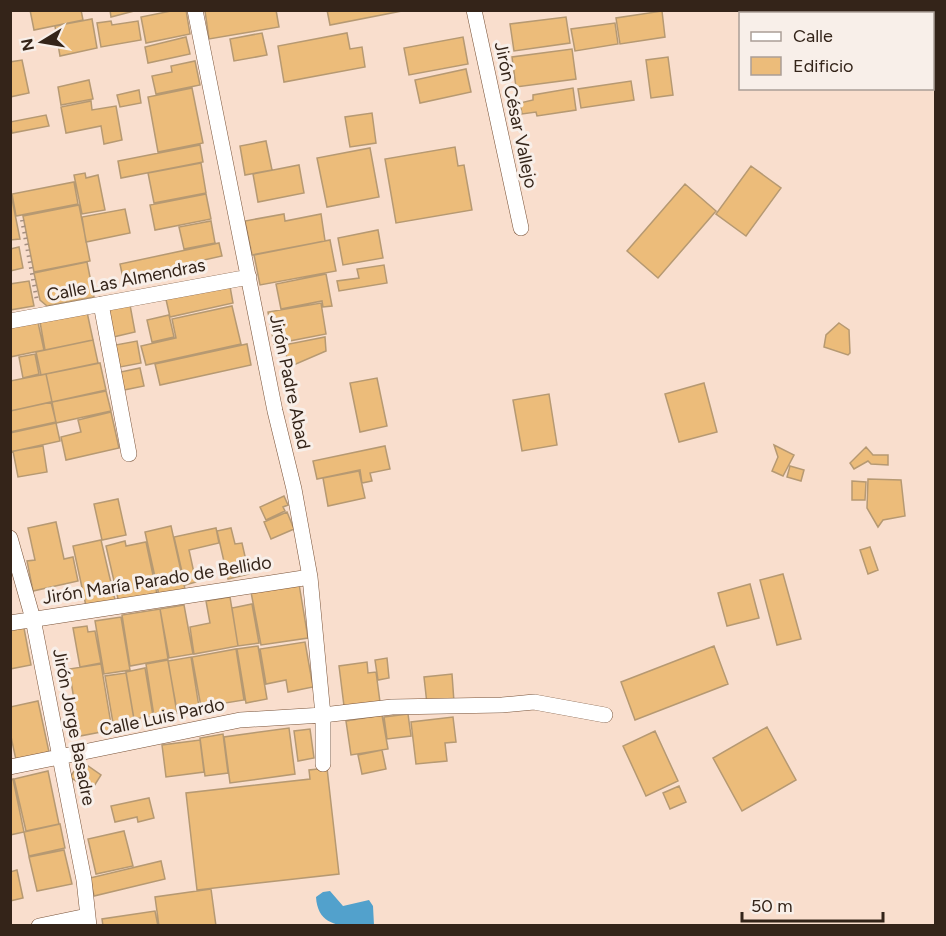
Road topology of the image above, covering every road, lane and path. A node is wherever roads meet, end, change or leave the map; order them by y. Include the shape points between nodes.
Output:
1 (195, 10) edge
2 (474, 10) edge
3 (22, 220) dead end
4 (521, 228) dead end
5 (249, 277) junction
6 (101, 304) junction
7 (40, 316) junction
8 (10, 321) edge
9 (129, 454) dead end
10 (10, 538) edge
11 (310, 577) junction
12 (33, 619) junction
13 (10, 623) edge
14 (323, 715) junction
15 (605, 715) dead end
16 (60, 758) junction
17 (323, 764) dead end
18 (10, 767) edge
19 (88, 921) edge
20 (39, 926) edge

1 - 5 street, Jirón Padre Abad
2 - 4 street, Jirón César Vallejo
3 - 7 path
5 - 6 street, Calle Las Almendras
5 - 11 street, Jirón Padre Abad
6 - 7 street, Calle Las Almendras
6 - 9 street
7 - 8 street, Calle Las Almendras
10 - 12 street, Jirón Jorge Basadre
11 - 12 street, Jirón María Parado de Bellido
11 - 14 street, Jirón Padre Abad
12 - 13 street, Jirón María Parado de Bellido
12 - 16 street, Jirón Jorge Basadre
14 - 15 street, Calle Luis Pardo via 392,707 534,702
14 - 16 street, Calle Luis Pardo via 240,720
14 - 17 street, Jirón Padre Abad
16 - 18 street, Calle Luis Pardo
16 - 19 street, Jirón Jorge Basadre
19 - 20 street

